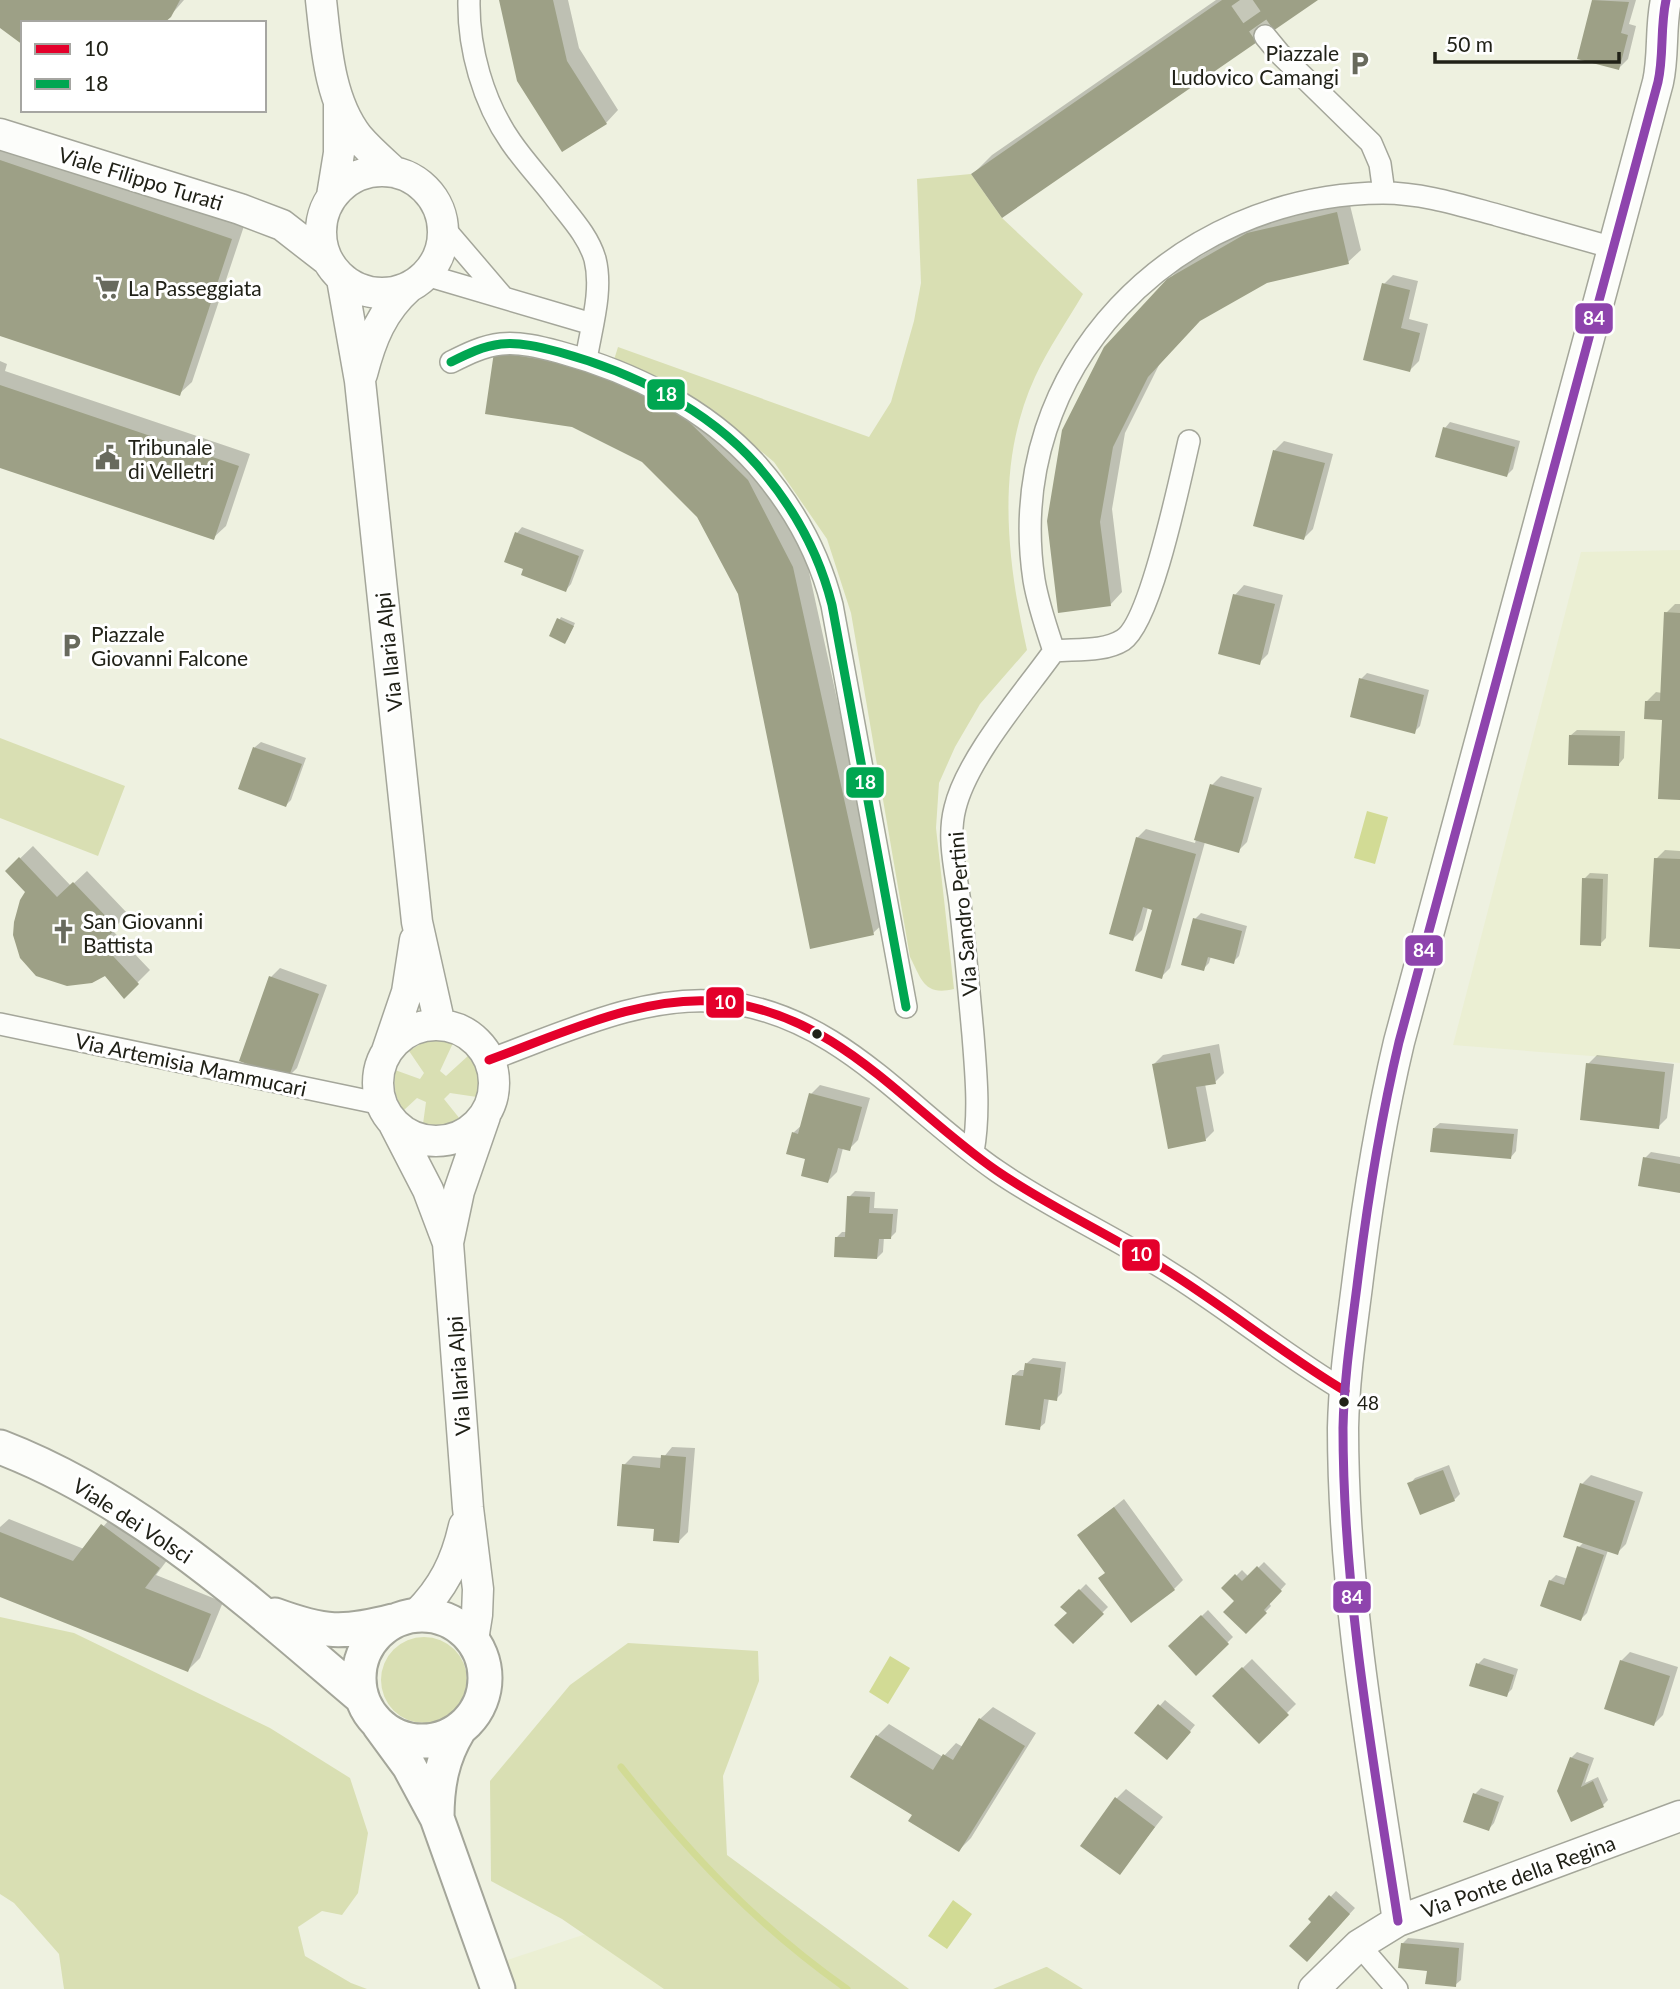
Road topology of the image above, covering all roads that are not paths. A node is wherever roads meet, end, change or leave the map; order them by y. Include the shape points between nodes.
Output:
1 (321, 0) edge
2 (469, 0) edge
3 (1666, 0) edge
4 (1265, 36) tunnel mouth
5 (1671, 60) edge
6 (339, 100) junction
7 (0, 134) edge
8 (394, 172) junction
9 (1384, 193) junction
10 (328, 203) junction
11 (282, 225) junction
12 (443, 228) junction
13 (1614, 248) junction
14 (334, 270) junction
15 (418, 281) junction
16 (502, 296) junction
17 (592, 324) junction
18 (586, 360) junction
19 (451, 362) dead end
20 (360, 381) junction
21 (1189, 441) dead end
22 (1054, 651) junction
23 (417, 922) junction
24 (906, 1007) dead end
25 (0, 1024) edge
26 (440, 1025) junction
27 (387, 1052) junction
28 (489, 1060) junction
29 (490, 1104) junction
30 (388, 1114) junction
31 (973, 1152) junction
32 (448, 1243) junction
33 (1345, 1391) junction
34 (0, 1447) edge
35 (468, 1508) junction
36 (256, 1608) junction
37 (406, 1617) junction
38 (473, 1640) junction
39 (370, 1710) junction
40 (459, 1730) junction
41 (1680, 1816) edge
42 (437, 1818) junction
43 (1398, 1921) junction
44 (1359, 1945) junction
45 (498, 1989) edge
46 (1314, 1989) edge
47 (1397, 1989) edge

1 - 6 street
2 - 17 street via 472,45 496,117 589,244 597,280
3 - 5 street via 1661,33
4 - 9 street via 1371,143
5 - 13 street
6 - 8 street via 358,137
6 - 10 street via 339,153
7 - 11 street, Viale Filippo Turati
8 - 10 street via 359,175 344,183
8 - 12 street via 428,191 439,208
9 - 13 street via 1448,201
9 - 22 street via 1306,202 1221,230 1149,278 1093,337 1058,398 1041,445 1032,492 1034,576
10 - 11 street
10 - 14 street via 320,226 321,243
11 - 14 street, Viale Filippo Turati
12 - 15 street via 439,253
12 - 16 street
13 - 33 street via 1395,1062 1367,1209
14 - 15 street via 357,289 374,293 392,293
14 - 20 street, Via Ilaria Alpi
15 - 16 street
15 - 20 street, Via Ilaria Alpi via 380,321
16 - 17 street
17 - 18 street
18 - 19 street via 510,343 479,349
18 - 24 street via 654,388 729,439 768,479 812,549 832,605
20 - 23 street, Via Ilaria Alpi
21 - 22 street via 1151,590 1135,628 1122,640 1104,646
22 - 31 street, Via Sandro Pertini via 982,753 954,814 954,859 977,1089
23 - 26 street, Via Ilaria Alpi
23 - 27 street, Via Ilaria Alpi via 407,992
25 - 30 street, Via Artemisia Mammucari
26 - 27 street via 410,1031
26 - 28 street via 469,1035
27 - 30 street via 378,1087
28 - 29 street via 493,1074
28 - 31 street via 649,1006 702,1000 747,1005 792,1019 845,1049
29 - 30 street via 470,1130 447,1140 422,1140 407,1134
29 - 32 street, Via Ilaria Alpi via 459,1191
30 - 32 street, Via Ilaria Alpi via 428,1190
31 - 33 street via 1012,1180 1171,1273 1284,1354
32 - 35 street, Via Ilaria Alpi
33 - 43 street via 1344,1466 1357,1633
34 - 36 main road, Viale dei Volsci via 60,1473 110,1502
35 - 37 street via 448,1576 435,1594
35 - 38 street, Via Ilaria Alpi via 478,1589
36 - 37 main road, Viale dei Volsci via 331,1631
36 - 39 main road, Viale dei Volsci
37 - 38 main road via 438,1616 458,1625
37 - 39 main road via 380,1630 361,1661 359,1679
38 - 40 main road via 485,1677 482,1697
39 - 40 main road via 396,1736 417,1741 439,1739
39 - 42 main road, Viale dei Volsci via 409,1766
40 - 42 main road, Viale dei Volsci via 441,1770
41 - 43 street, Via Ponte della Regina
42 - 45 main road, Viale dei Volsci
43 - 44 street, Via Ponte della Regina
44 - 46 street, Via Ponte della Regina
44 - 47 street

